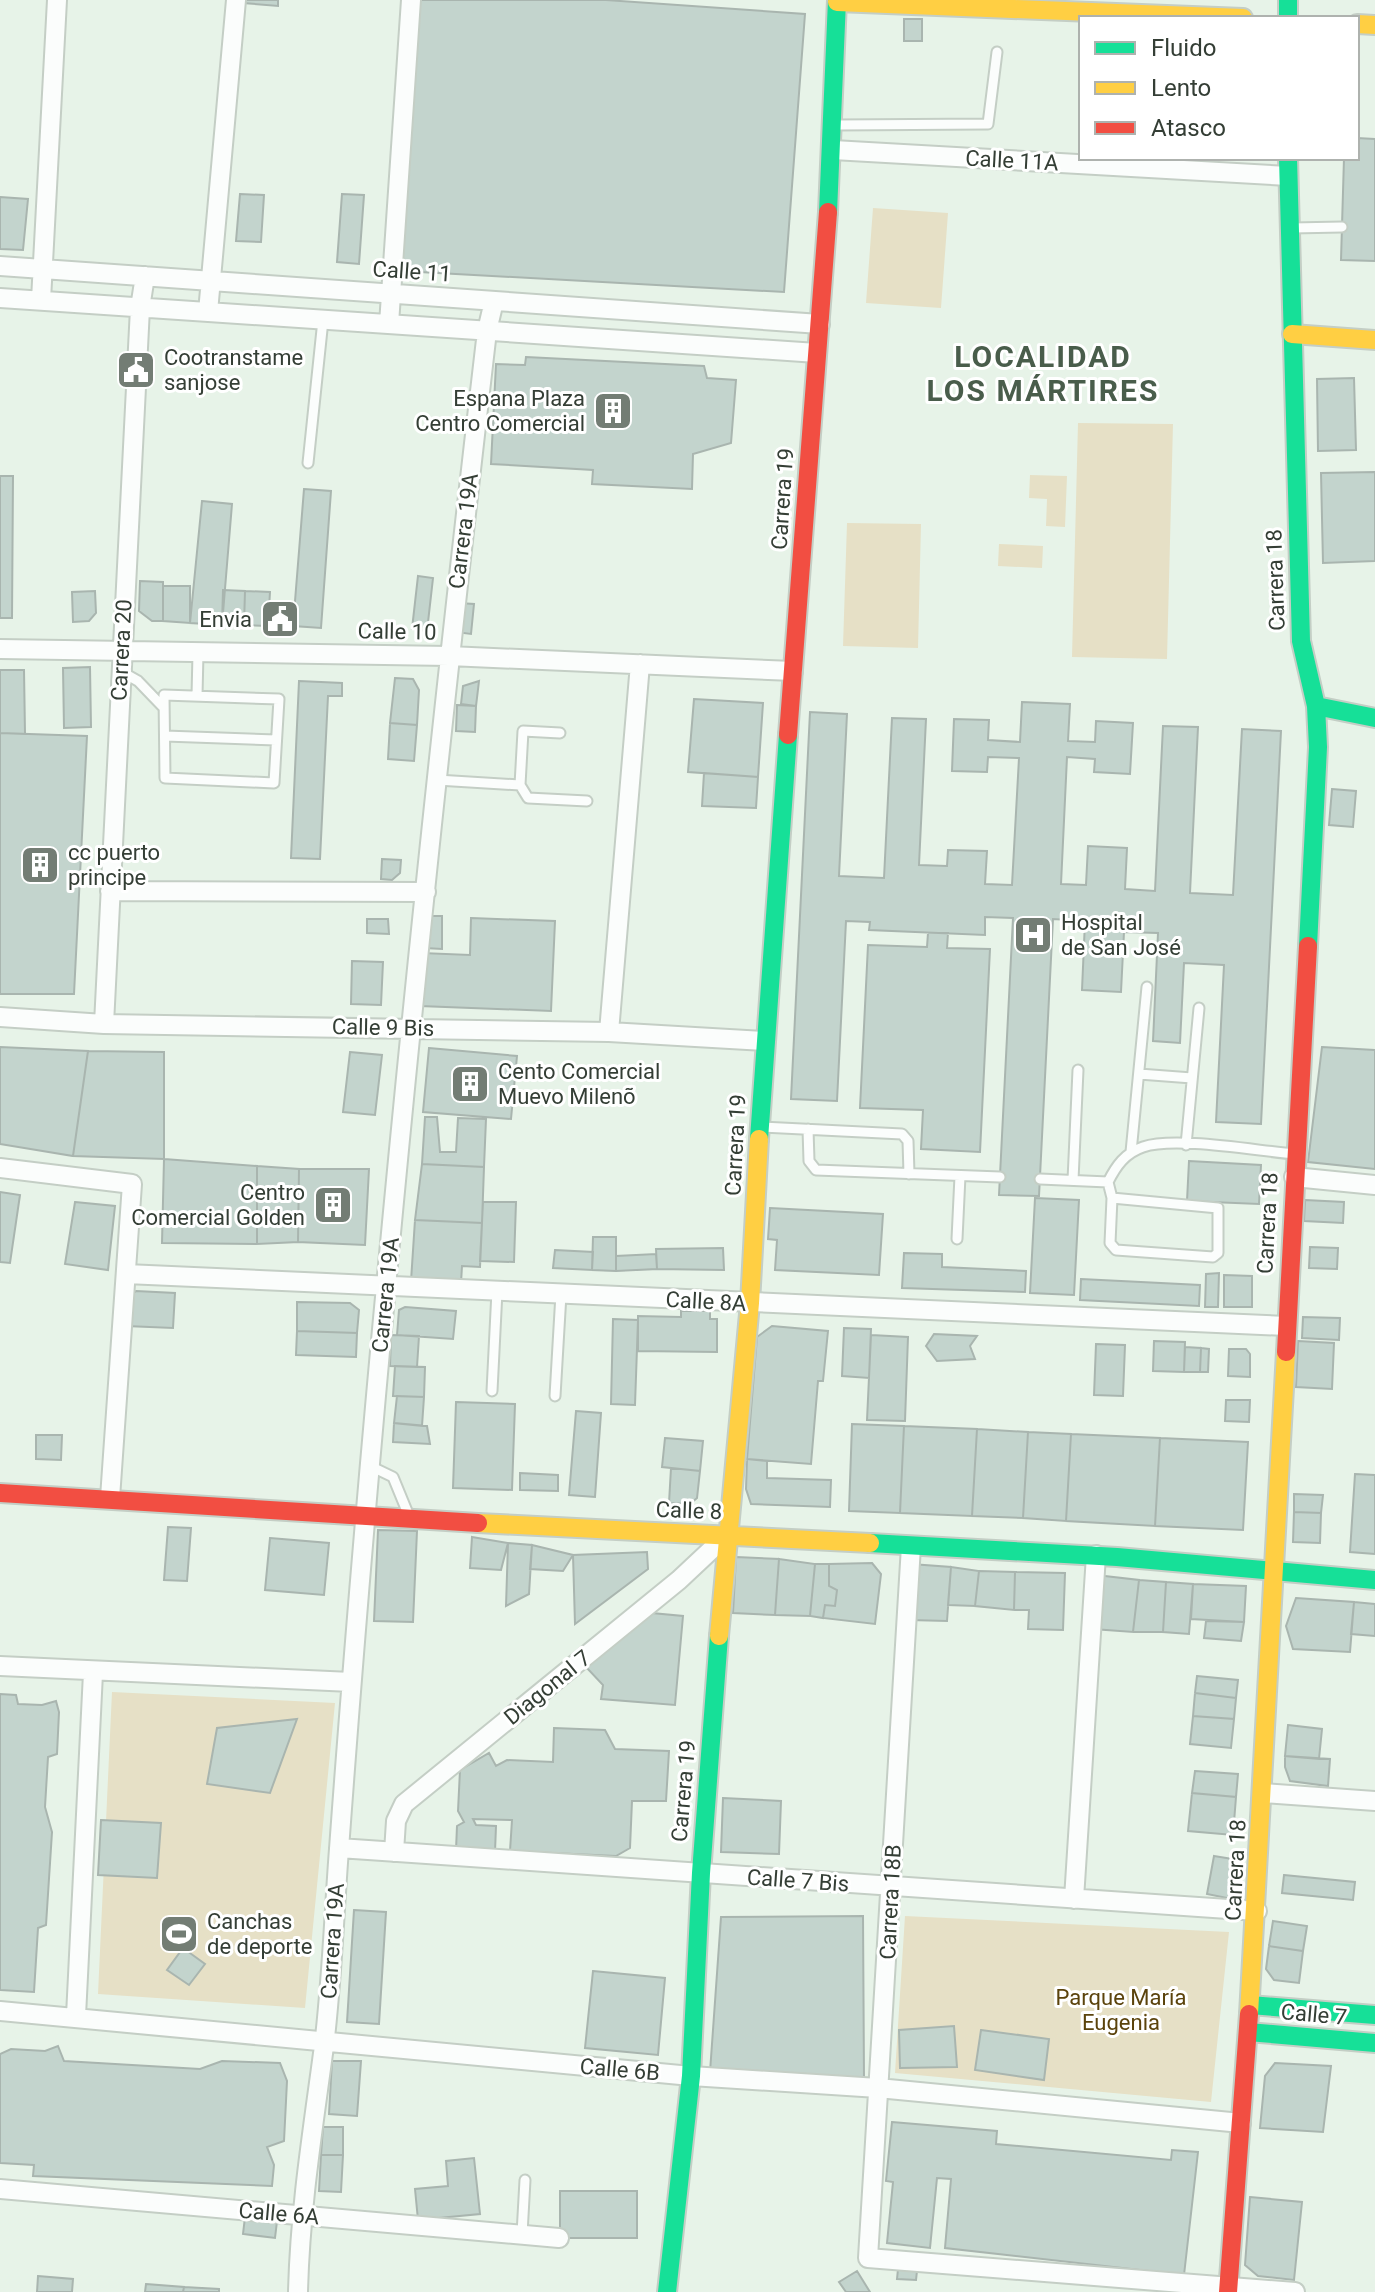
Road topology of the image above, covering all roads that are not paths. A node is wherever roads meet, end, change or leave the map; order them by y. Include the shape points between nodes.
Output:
1 (57, 0) edge
2 (236, 0) edge
3 (411, 0) edge
4 (831, 1) edge
5 (1154, 16) edge
6 (997, 52) dead end
7 (833, 125) junction
8 (833, 150) junction
9 (1079, 159) edge
10 (1101, 160) edge
11 (1288, 167) edge
12 (1342, 227) dead end
13 (1289, 228) junction
14 (0, 266) edge
15 (43, 269) junction
16 (145, 276) junction
17 (211, 281) junction
18 (391, 294) junction
19 (0, 298) edge
20 (41, 300) junction
21 (494, 301) junction
22 (140, 308) junction
23 (208, 312) junction
24 (323, 320) junction
25 (389, 324) junction
26 (820, 324) junction
27 (487, 331) junction
28 (1292, 334) junction
29 (1375, 340) edge
30 (817, 353) junction
31 (308, 463) dead end
32 (0, 649) edge
33 (198, 653) junction
34 (449, 656) junction
35 (120, 662) junction
36 (640, 664) junction
37 (793, 671) junction
38 (197, 696) junction
39 (1316, 706) junction
40 (164, 708) junction
41 (1375, 718) edge
42 (560, 733) dead end
43 (165, 736) junction
44 (276, 740) junction
45 (437, 780) junction
46 (520, 785) junction
47 (587, 801) dead end
48 (110, 891) junction
49 (426, 892) junction
50 (1147, 987) dead end
51 (1199, 1008) dead end
52 (0, 1017) edge
53 (104, 1024) junction
54 (413, 1027) junction
55 (609, 1032) junction
56 (765, 1041) junction
57 (1078, 1070) dead end
58 (1139, 1074) junction
59 (1192, 1078) junction
60 (760, 1127) junction
61 (808, 1129) junction
62 (1186, 1145) junction
63 (1131, 1152) junction
64 (1295, 1154) junction
65 (0, 1168) edge
66 (909, 1174) junction
67 (960, 1176) junction
68 (1000, 1177) dead end
69 (1294, 1177) junction
70 (1040, 1179) dead end
71 (1073, 1180) junction
72 (1108, 1182) junction
73 (1375, 1185) edge
74 (1112, 1198) junction
75 (957, 1239) dead end
76 (126, 1274) junction
77 (385, 1285) junction
78 (497, 1291) junction
79 (561, 1294) junction
80 (750, 1303) junction
81 (1286, 1326) junction
82 (492, 1391) dead end
83 (555, 1396) dead end
84 (368, 1465) junction
85 (0, 1493) edge
86 (110, 1498) junction
87 (363, 1513) junction
88 (409, 1516) junction
89 (727, 1535) junction
90 (911, 1546) junction
91 (1096, 1555) junction
92 (1275, 1568) junction
93 (1375, 1580) edge
94 (0, 1666) edge
95 (93, 1673) junction
96 (351, 1682) junction
97 (1263, 1793) junction
98 (1375, 1801) edge
99 (339, 1848) junction
100 (394, 1852) junction
101 (701, 1873) junction
102 (891, 1886) junction
103 (1074, 1899) junction
104 (1257, 1911) junction
105 (1250, 2005) junction
106 (0, 2011) edge
107 (1375, 2015) edge
108 (76, 2016) junction
109 (1248, 2032) junction
110 (325, 2041) junction
111 (1375, 2043) edge
112 (691, 2076) junction
113 (878, 2088) junction
114 (1241, 2123) junction
115 (525, 2180) dead end
116 (0, 2189) edge
117 (300, 2215) junction
118 (522, 2234) junction
119 (559, 2238) dead end
120 (1229, 2288) edge
121 (298, 2292) edge
122 (667, 2292) edge
123 (1295, 2292) edge

1 - 15 street
2 - 17 street
3 - 18 street
4 - 5 street
4 - 7 street, Carrera 19
6 - 7 lane via 988,124
7 - 8 street, Carrera 19
8 - 9 street, Calle 11A
8 - 26 street, Carrera 19
10 - 11 street, Calle 11A
11 - 13 street, Carrera 18
12 - 13 lane
13 - 28 street, Carrera 18
14 - 15 street, Calle 11
15 - 16 street, Calle 11
15 - 20 street
16 - 17 street, Calle 11
16 - 22 street, Carrera 20
17 - 18 street, Calle 11
17 - 23 street
18 - 21 street, Calle 11
18 - 25 street
19 - 20 street
20 - 22 street
21 - 26 street, Calle 11
21 - 27 street, Carrera 19A
22 - 23 street
22 - 35 street, Carrera 20
23 - 24 street
24 - 25 street
24 - 31 lane
25 - 27 street
26 - 30 street, Carrera 19
27 - 30 street
27 - 34 street, Carrera 19A
28 - 29 street
28 - 39 street, Carrera 18 via 1301,641
30 - 37 street, Carrera 19
32 - 35 street, Calle 10
33 - 34 street, Calle 10
33 - 35 street, Calle 10
33 - 38 lane
34 - 36 street, Calle 10
34 - 45 street, Carrera 19A
35 - 40 lane
35 - 48 street, Carrera 20
36 - 37 street, Calle 10
36 - 55 street
37 - 56 street, Carrera 19
38 - 40 lane via 164,695
38 - 44 lane via 279,699
39 - 41 street
39 - 64 street, Carrera 18
40 - 43 lane
42 - 46 lane via 523,731
43 - 44 lane
43 - 44 lane via 165,778 274,783
45 - 46 lane
45 - 49 street, Carrera 19A
46 - 47 lane via 528,798
48 - 49 street
48 - 53 street, Carrera 20
49 - 54 street, Carrera 19A
50 - 58 lane
51 - 59 lane
52 - 53 street, Calle 9 Bis
53 - 54 street, Calle 9 Bis
54 - 55 street, Calle 9 Bis
54 - 77 street, Carrera 19A
55 - 56 street, Calle 9 Bis
56 - 60 street, Carrera 19
57 - 71 lane
58 - 59 lane
58 - 63 lane
59 - 62 lane
60 - 61 lane
60 - 80 street, Carrera 19
61 - 66 lane via 905,1135
61 - 66 lane via 809,1161 816,1170
62 - 63 lane via 1157,1144
62 - 64 lane
63 - 72 lane
64 - 69 street, Carrera 18
65 - 76 street via 132,1184
66 - 67 lane
67 - 68 lane
67 - 75 lane
69 - 73 street
69 - 81 street, Carrera 18
70 - 71 lane
71 - 72 lane
72 - 74 lane
74 - 74 lane via 1110,1243 1116,1250 1213,1257 1218,1253 1220,1213 1215,1206
76 - 77 street, Calle 8A
76 - 86 street
77 - 78 street, Calle 8A
77 - 84 street, Carrera 19A
78 - 79 street, Calle 8A
78 - 82 lane
79 - 80 street, Calle 8A
79 - 83 lane
80 - 81 street, Calle 8A
80 - 89 street, Carrera 19
81 - 92 street, Carrera 18
84 - 87 street, Carrera 19A
84 - 88 lane via 393,1477
85 - 86 street, Calle 8
86 - 87 street, Calle 8
87 - 88 street, Calle 8
87 - 96 street, Carrera 19A
88 - 89 street, Calle 8
89 - 90 street, Calle 8
89 - 100 street, Diagonal 7 via 404,1804 396,1821
89 - 101 street, Carrera 19
90 - 91 street, Calle 8
90 - 102 street, Carrera 18B
91 - 92 street, Calle 8
91 - 103 street
92 - 93 street, Calle 8
92 - 97 street, Carrera 18
94 - 95 street
95 - 96 street
95 - 108 street
96 - 99 street, Carrera 19A
97 - 98 street
97 - 104 street, Carrera 18
99 - 100 street, Calle 7 Bis
99 - 110 street, Carrera 19A
100 - 101 street, Calle 7 Bis
101 - 102 street, Calle 7 Bis
101 - 112 street, Carrera 19
102 - 103 street, Calle 7 Bis
102 - 113 street, Carrera 18B
103 - 104 street, Calle 7 Bis
104 - 105 street, Carrera 18
105 - 107 street, Calle 7
105 - 109 street, Carrera 18
106 - 108 street, Calle 6B
108 - 110 street, Calle 6B
109 - 111 street, Calle 7
109 - 114 street, Carrera 18
110 - 112 street, Calle 6B
110 - 117 street, Carrera 19A
112 - 113 street, Calle 6B
112 - 122 street, Carrera 19
113 - 114 street, Calle 6B
113 - 120 street, Carrera 18B via 868,2258
114 - 120 street, Carrera 18
115 - 118 lane
116 - 117 street, Calle 6A
117 - 118 street, Calle 6A
117 - 121 street, Carrera 19A
118 - 119 street, Calle 6A
120 - 123 street

